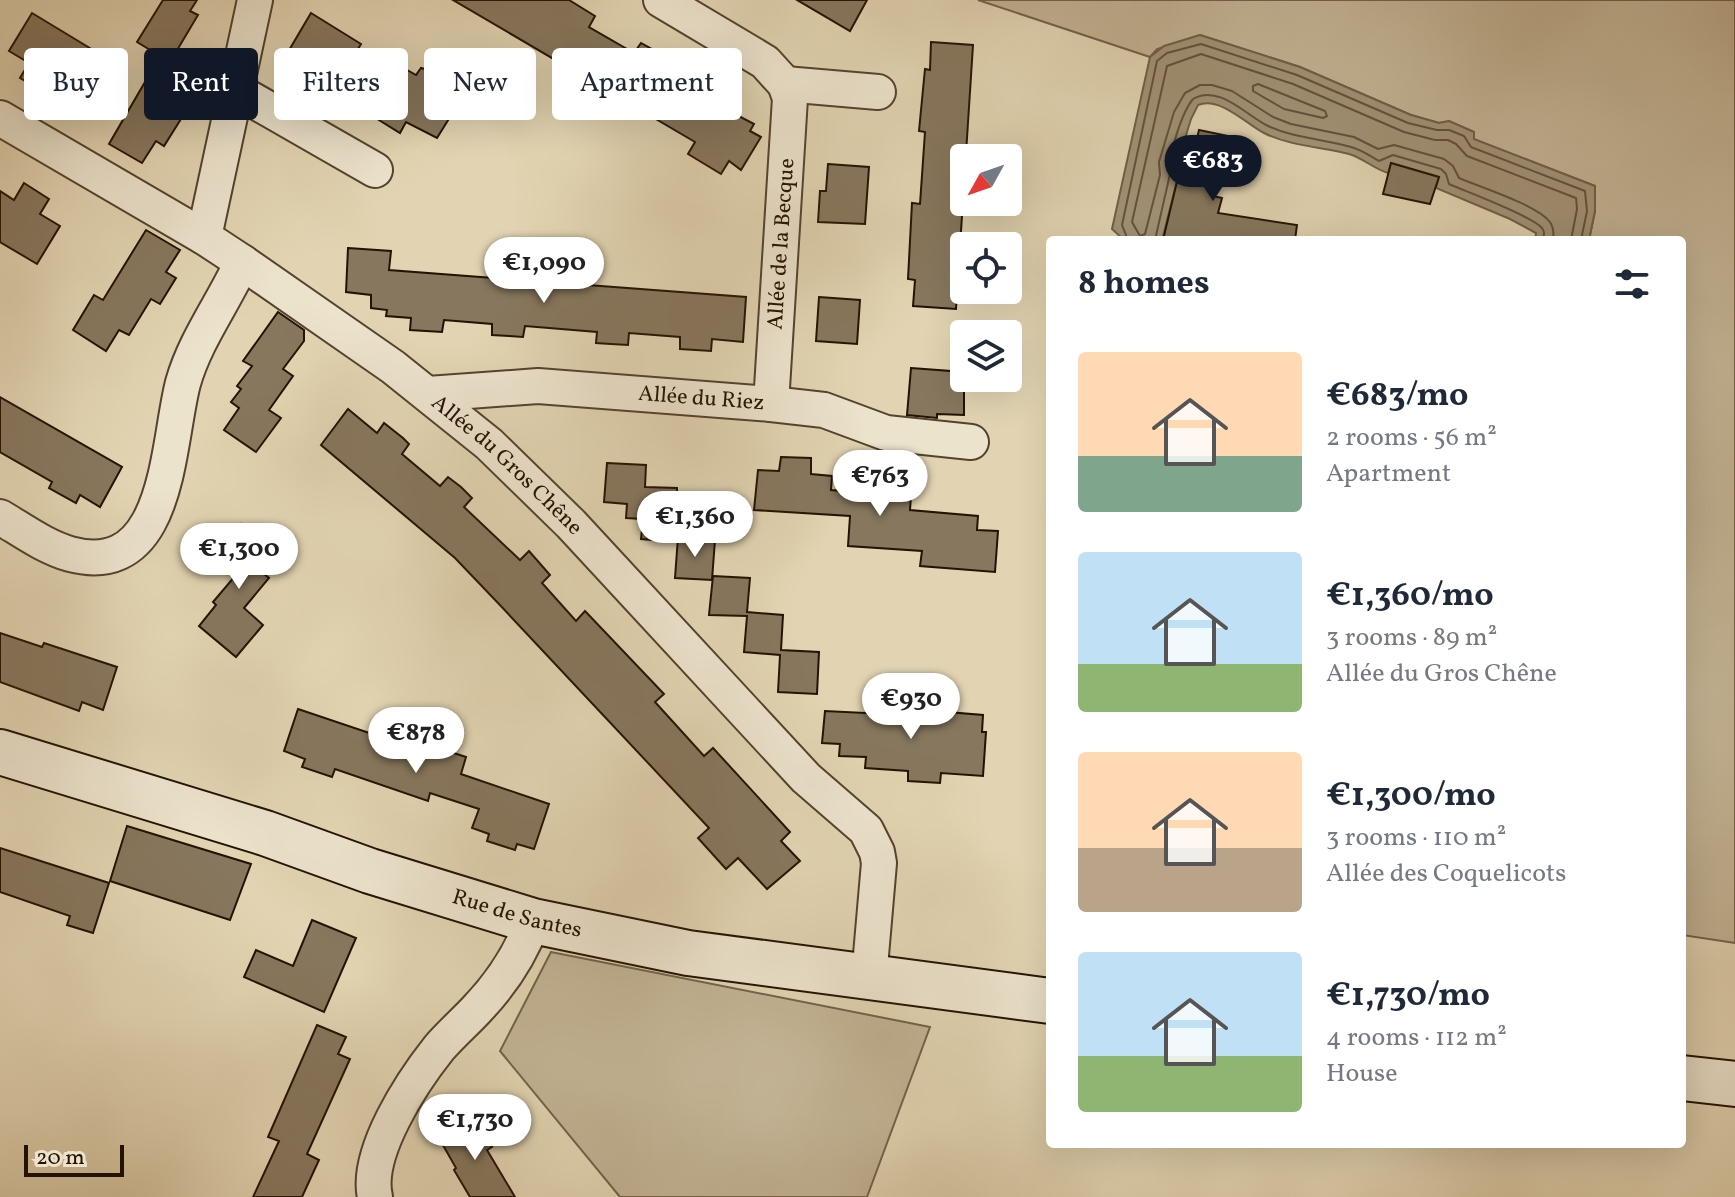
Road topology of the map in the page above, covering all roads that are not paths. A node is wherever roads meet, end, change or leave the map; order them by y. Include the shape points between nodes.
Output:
1 (255, 0) edge
2 (661, 0) edge
3 (246, 48) edge
4 (785, 84) junction
5 (878, 92) dead end
6 (258, 103) edge
7 (0, 118) edge
8 (230, 120) edge
9 (375, 170) dead end
10 (204, 237) junction
11 (242, 262) junction
12 (428, 394) junction
13 (771, 404) junction
14 (971, 442) dead end
15 (0, 517) edge
16 (0, 752) edge
17 (533, 921) junction
18 (869, 978) junction
19 (1046, 1000) edge
20 (1686, 1078) edge
21 (1735, 1084) edge
22 (375, 1197) edge

1 - 3 street
2 - 4 street via 765,62
4 - 5 street
4 - 13 street, Allée de la Becque via 789,125
6 - 9 street
7 - 10 street, Allée du Gros Chêne
8 - 10 street
10 - 11 street, Allée du Gros Chêne
11 - 12 street, Allée du Gros Chêne
11 - 15 street via 184,378 158,509 148,526 121,551 85,557 67,553
12 - 13 street, Allée du Riez via 538,386
12 - 18 street, Allée du Gros Chêne via 544,496 806,778 866,830 879,863
13 - 14 street, Allée du Riez via 824,410 886,433
16 - 17 street, Rue de Santes
17 - 18 street, Rue de Santes via 659,948
17 - 22 street via 512,964 438,1049 400,1109 378,1152
18 - 19 street, Rue de Santes
20 - 21 street

